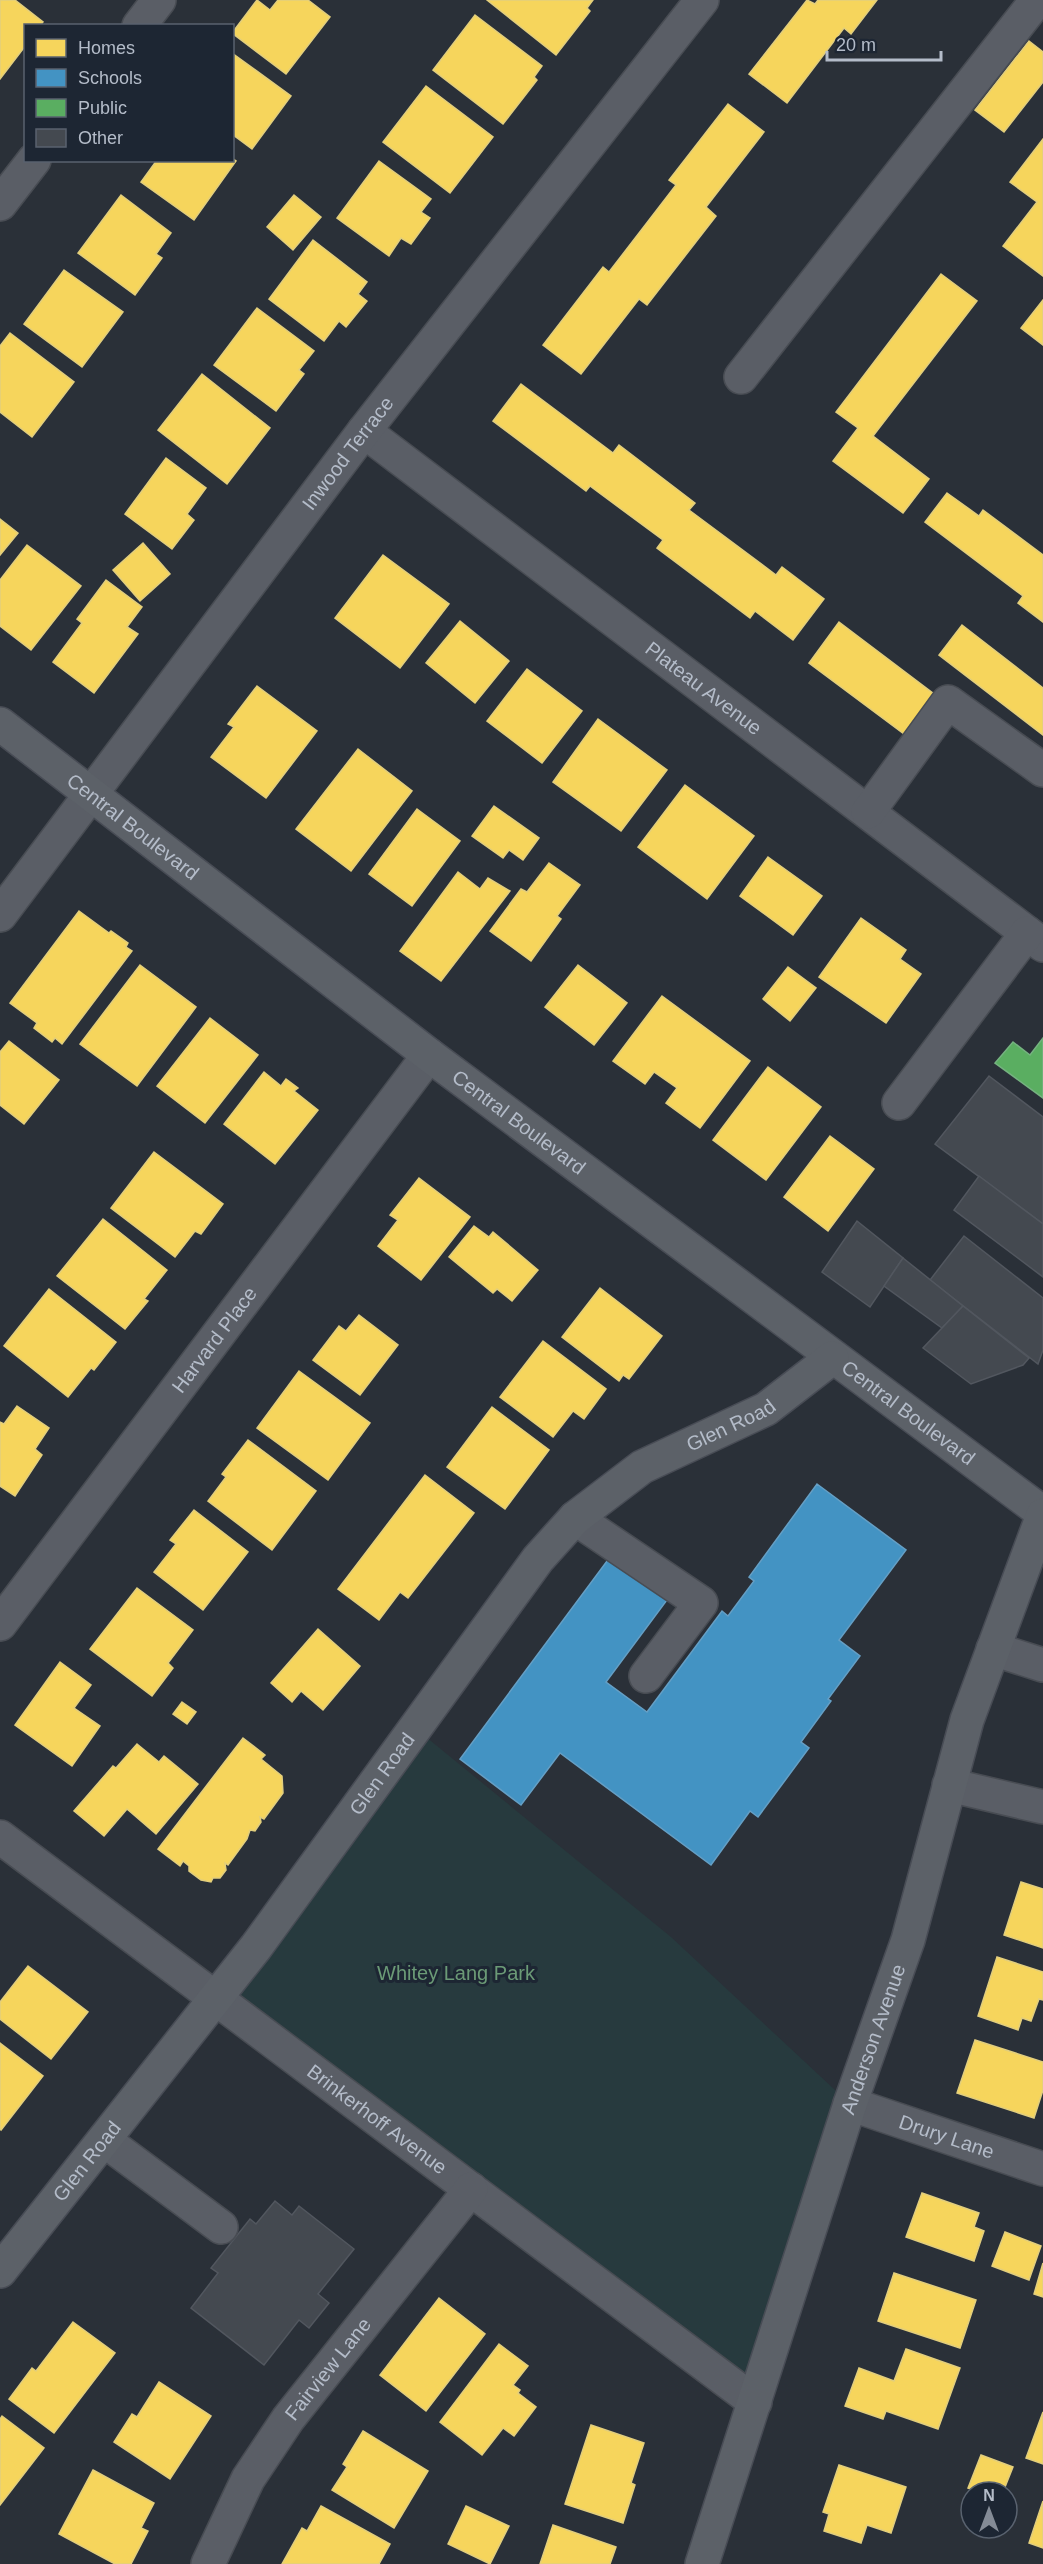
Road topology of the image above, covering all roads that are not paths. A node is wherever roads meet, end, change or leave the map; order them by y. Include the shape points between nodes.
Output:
1 (159, 0) edge
2 (702, 0) edge
3 (1037, 0) edge
4 (141, 24) edge
5 (32, 162) edge
6 (0, 204) edge
7 (741, 377) dead end
8 (364, 431) junction
9 (0, 724) edge
10 (1043, 770) edge
11 (91, 794) junction
12 (868, 812) junction
13 (0, 915) edge
14 (1037, 935) edge
15 (429, 1056) junction
16 (899, 1103) dead end
17 (832, 1358) junction
18 (1043, 1514) edge
19 (574, 1518) junction
20 (0, 1624) edge
21 (993, 1649) junction
22 (1043, 1665) edge
23 (646, 1676) dead end
24 (949, 1785) junction
25 (1043, 1807) edge
26 (0, 1837) edge
27 (215, 1997) junction
28 (850, 2104) junction
29 (104, 2140) junction
30 (1043, 2169) edge
31 (471, 2189) junction
32 (221, 2227) dead end
33 (0, 2271) edge
34 (755, 2402) junction
35 (208, 2564) edge
36 (702, 2564) edge

1 - 4 street
2 - 8 street, Inwood Terrace
3 - 7 street
5 - 6 street
8 - 11 street, Inwood Terrace
8 - 12 street, Plateau Avenue
9 - 11 main road, Central Boulevard
10 - 12 street via 948,702
11 - 13 street, Inwood Terrace
11 - 15 main road, Central Boulevard
12 - 14 street, Plateau Avenue
14 - 16 street
15 - 17 main road, Central Boulevard
15 - 20 street, Harvard Place
17 - 18 main road, Central Boulevard
17 - 19 main road, Glen Road via 766,1409 642,1467
18 - 21 main road, Anderson Avenue
19 - 23 street via 701,1603
19 - 27 main road, Glen Road via 538,1559 256,1947
21 - 22 street
21 - 24 main road, Anderson Avenue
24 - 25 street
24 - 28 main road, Anderson Avenue via 908,1940
26 - 27 street, Brinkerhoff Avenue
27 - 29 main road, Glen Road
27 - 31 street, Brinkerhoff Avenue
28 - 30 street, Drury Lane
28 - 34 main road, Anderson Avenue
29 - 32 street
29 - 33 main road, Glen Road
31 - 34 street, Brinkerhoff Avenue
31 - 35 street, Fairview Lane via 288,2419 248,2479
34 - 36 main road, Anderson Avenue

